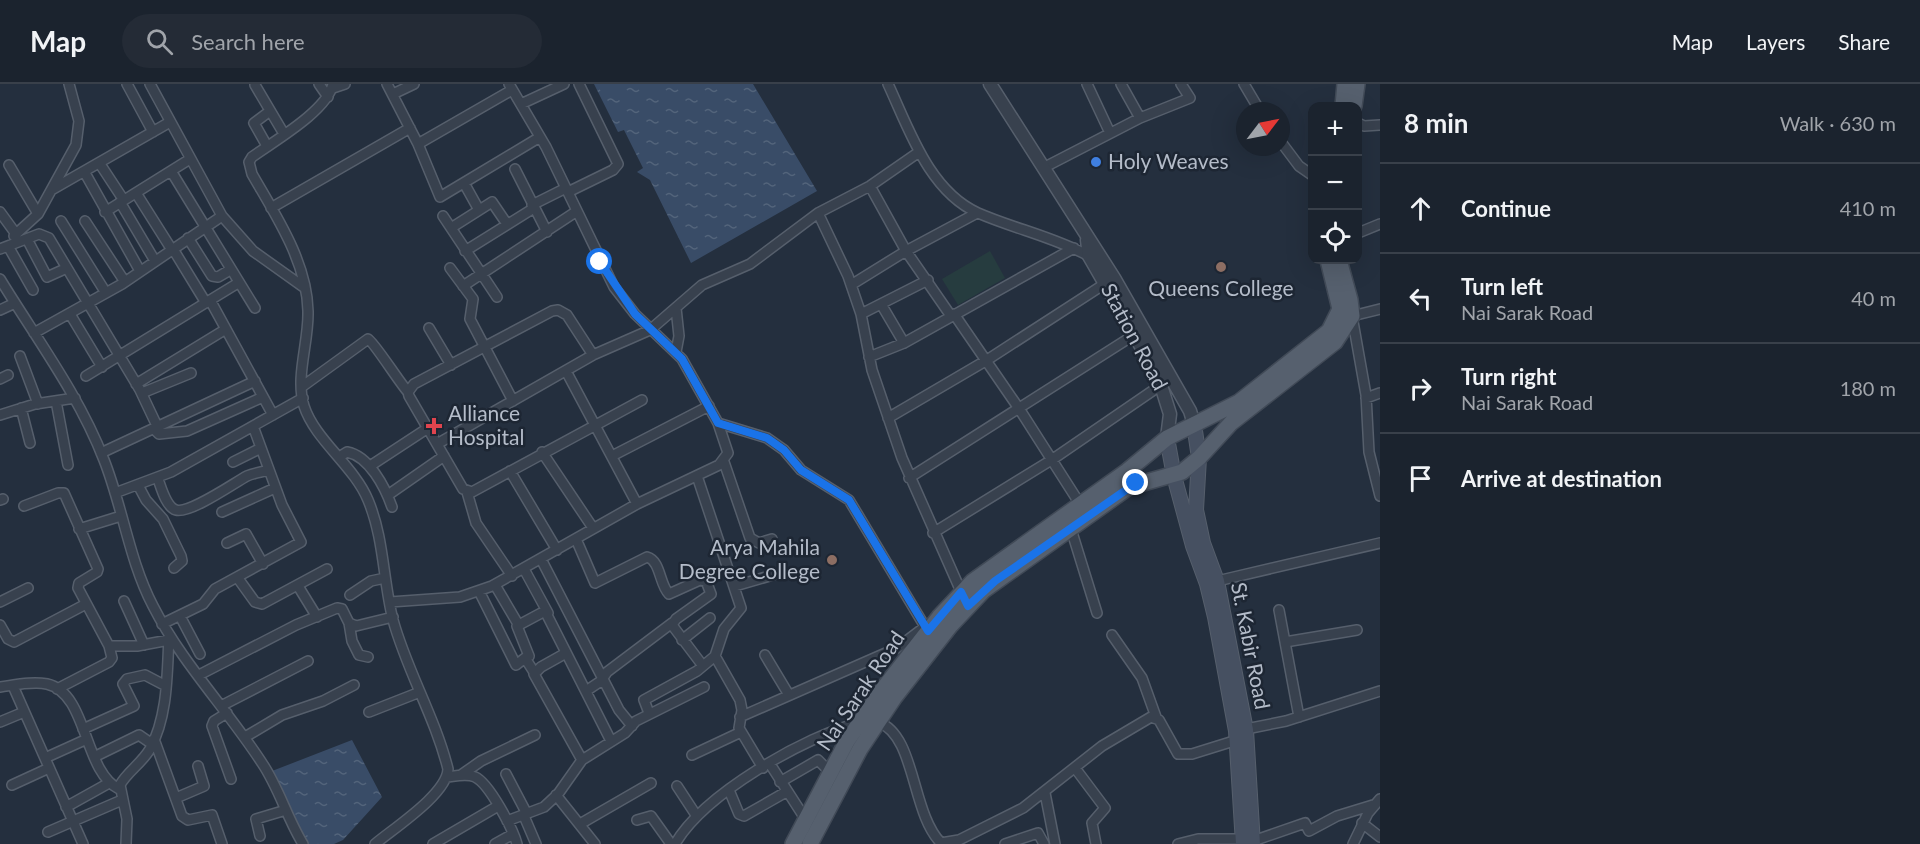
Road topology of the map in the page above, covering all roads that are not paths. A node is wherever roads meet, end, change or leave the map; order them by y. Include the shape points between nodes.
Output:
1 (69, 84) edge
2 (127, 84) edge
3 (150, 84) edge
4 (319, 84) edge
5 (345, 84) edge
6 (387, 84) edge
7 (414, 84) edge
8 (564, 84) edge
9 (579, 84) edge
10 (888, 84) edge
11 (990, 84) edge
12 (1087, 84) edge
13 (1121, 84) edge
14 (1181, 84) edge
15 (1244, 84) edge
16 (1345, 84) edge
17 (1357, 84) edge
18 (255, 85) edge
19 (333, 86) edge
20 (511, 87) edge
21 (393, 94) junction
22 (328, 97) junction
23 (1255, 102) edge
24 (1343, 102) edge
25 (1355, 102) edge
26 (521, 104) junction
27 (270, 111) junction
28 (1140, 118) junction
29 (170, 122) junction
30 (1362, 125) edge
31 (1380, 125) edge
32 (410, 128) junction
33 (153, 132) junction
34 (284, 134) junction
35 (1110, 134) junction
36 (540, 136) junction
37 (418, 144) junction
38 (267, 146) junction
39 (919, 152) junction
40 (1290, 154) edge
41 (190, 159) junction
42 (100, 164) junction
43 (9, 165) dead end
44 (1043, 168) junction
45 (515, 170) dead end
46 (171, 171) junction
47 (1308, 172) edge
48 (85, 173) junction
49 (464, 183) junction
50 (870, 186) junction
51 (53, 189) junction
52 (567, 190) junction
53 (136, 193) junction
54 (122, 201) junction
55 (533, 207) junction
56 (271, 208) junction
57 (479, 210) junction
58 (577, 211) junction
59 (0, 212) edge
60 (105, 212) junction
61 (818, 213) junction
62 (977, 213) junction
63 (38, 214) junction
64 (222, 216) junction
65 (443, 216) dead end
66 (62, 221) dead end
67 (85, 221) dead end
68 (507, 224) junction
69 (204, 228) junction
70 (451, 228) junction
71 (1379, 228) edge
72 (547, 232) junction
73 (1362, 232) edge
74 (16, 234) junction
75 (189, 238) junction
76 (27, 239) junction
77 (3, 248) edge
78 (1074, 248) junction
79 (173, 249) junction
80 (465, 251) junction
81 (906, 251) junction
82 (1094, 254) junction
83 (155, 261) junction
84 (1329, 264) edge
85 (1340, 264) edge
86 (67, 268) junction
87 (450, 268) dead end
88 (230, 270) junction
89 (140, 271) junction
90 (481, 274) junction
91 (0, 279) edge
92 (928, 280) junction
93 (124, 282) junction
94 (238, 283) junction
95 (1106, 283) junction
96 (851, 285) junction
97 (463, 286) junction
98 (306, 288) junction
99 (33, 290) dead end
100 (106, 293) junction
101 (497, 297) dead end
102 (208, 301) junction
103 (15, 303) junction
104 (88, 304) junction
105 (881, 304) junction
106 (255, 308) dead end
107 (676, 308) junction
108 (1380, 309) edge
109 (0, 310) edge
110 (70, 314) junction
111 (861, 314) junction
112 (953, 315) junction
113 (1352, 316) junction
114 (429, 328) dead end
115 (226, 329) junction
116 (650, 330) junction
117 (34, 333) junction
118 (1134, 335) junction
119 (904, 344) junction
120 (484, 348) junction
121 (676, 352) junction
122 (593, 355) junction
123 (20, 356) dead end
124 (119, 357) junction
125 (870, 357) junction
126 (987, 360) junction
127 (451, 365) junction
128 (102, 367) junction
129 (566, 371) junction
130 (191, 373) dead end
131 (86, 376) dead end
132 (255, 381) junction
133 (136, 384) junction
134 (1161, 385) junction
135 (303, 386) junction
136 (408, 392) junction
137 (142, 393) junction
138 (1380, 393) edge
139 (263, 397) junction
140 (75, 398) junction
141 (303, 398) junction
142 (1366, 398) junction
143 (513, 400) junction
144 (642, 400) dead end
145 (56, 401) junction
146 (38, 404) junction
147 (709, 406) junction
148 (21, 408) junction
149 (1020, 410) junction
150 (0, 415) edge
151 (273, 415) junction
152 (888, 418) junction
153 (718, 423) junction
154 (594, 424) junction
155 (1194, 424) junction
156 (1380, 425) edge
157 (253, 426) junction
158 (428, 428) junction
159 (156, 429) junction
160 (1369, 429) junction
161 (1167, 438) junction
162 (30, 443) dead end
163 (437, 444) junction
164 (261, 448) junction
165 (542, 452) junction
166 (101, 453) junction
167 (444, 456) junction
168 (612, 456) junction
169 (339, 457) junction
170 (1199, 458) junction
171 (1053, 459) junction
172 (233, 462) dead end
173 (724, 462) junction
174 (68, 465) dead end
175 (370, 466) junction
176 (269, 470) junction
177 (510, 471) junction
178 (697, 476) junction
179 (1174, 476) junction
180 (158, 478) junction
181 (909, 478) junction
182 (138, 485) junction
183 (275, 488) junction
184 (467, 492) junction
185 (115, 493) junction
186 (388, 495) junction
187 (1380, 495) edge
188 (637, 504) junction
189 (1080, 504) junction
190 (24, 506) dead end
191 (392, 507) dead end
192 (222, 512) dead end
193 (121, 516) junction
194 (593, 528) junction
195 (79, 529) junction
196 (1071, 529) junction
197 (933, 533) junction
198 (576, 538) junction
199 (772, 539) dead end
200 (227, 543) dead end
201 (1380, 543) edge
202 (557, 550) junction
203 (541, 559) junction
204 (262, 564) junction
205 (174, 568) dead end
206 (327, 569) dead end
207 (524, 569) junction
208 (773, 574) dead end
209 (512, 576) junction
210 (237, 577) junction
211 (385, 578) junction
212 (1212, 582) junction
213 (495, 585) junction
214 (298, 586) junction
215 (735, 586) junction
216 (28, 588) dead end
217 (479, 591) junction
218 (350, 595) dead end
219 (965, 599) junction
220 (124, 601) dead end
221 (0, 602) edge
222 (390, 602) junction
223 (86, 604) junction
224 (567, 610) junction
225 (1279, 610) dead end
226 (1097, 613) dead end
227 (180, 616) junction
228 (317, 617) junction
229 (393, 617) junction
230 (550, 617) junction
231 (710, 618) dead end
232 (349, 623) junction
233 (672, 623) junction
234 (162, 624) junction
235 (518, 624) junction
236 (0, 625) edge
237 (927, 628) junction
238 (1357, 630) dead end
239 (1112, 635) dead end
240 (169, 639) junction
241 (682, 640) junction
242 (1286, 642) junction
243 (144, 645) junction
244 (936, 645) junction
245 (109, 646) junction
246 (566, 653) junction
247 (200, 654) dead end
248 (765, 655) dead end
249 (715, 656) junction
250 (368, 657) dead end
251 (525, 658) junction
252 (308, 661) dead end
253 (703, 666) junction
254 (534, 672) junction
255 (199, 675) junction
256 (602, 679) junction
257 (899, 679) junction
258 (354, 685) dead end
259 (13, 686) junction
260 (166, 686) junction
261 (0, 687) edge
262 (704, 687) dead end
263 (57, 689) junction
264 (586, 691) junction
265 (1380, 691) edge
266 (420, 692) junction
267 (789, 695) junction
268 (224, 710) junction
269 (24, 712) junction
270 (369, 712) dead end
271 (649, 713) junction
272 (740, 717) junction
273 (1156, 717) junction
274 (1299, 717) junction
275 (0, 722) edge
276 (861, 722) junction
277 (878, 722) junction
278 (632, 726) junction
279 (741, 732) junction
280 (85, 734) junction
281 (1239, 734) junction
282 (535, 735) dead end
283 (245, 738) junction
284 (153, 741) junction
285 (612, 741) junction
286 (692, 755) dead end
287 (94, 757) junction
288 (45, 758) junction
289 (582, 760) junction
290 (198, 766) dead end
291 (767, 766) junction
292 (49, 768) junction
293 (1075, 768) junction
294 (831, 773) junction
295 (506, 774) dead end
296 (459, 776) junction
297 (447, 777) junction
298 (231, 779) dead end
299 (780, 782) junction
300 (109, 783) junction
301 (651, 783) dead end
302 (12, 785) dead end
303 (677, 786) dead end
304 (841, 786) junction
305 (120, 789) junction
306 (729, 790) junction
307 (786, 792) junction
308 (1045, 793) junction
309 (556, 795) junction
310 (176, 798) junction
311 (123, 800) junction
312 (1376, 802) edge
313 (498, 806) junction
314 (66, 807) junction
315 (286, 810) junction
316 (526, 815) junction
317 (696, 815) junction
318 (637, 820) dead end
319 (806, 820) junction
320 (507, 821) junction
321 (73, 822) junction
322 (1362, 823) junction
323 (580, 824) junction
324 (48, 832) dead end
325 (260, 836) dead end
326 (1380, 837) edge
327 (515, 839) edge
328 (1248, 842) edge
329 (83, 844) edge
330 (126, 844) edge
331 (222, 844) edge
332 (303, 844) edge
333 (375, 844) edge
334 (433, 844) edge
335 (495, 844) edge
336 (536, 844) edge
337 (595, 844) edge
338 (673, 844) edge
339 (794, 844) edge
340 (810, 844) edge
341 (941, 844) edge
342 (1005, 844) edge
343 (1044, 844) edge
344 (1055, 844) edge
345 (1096, 844) edge
346 (1178, 844) edge
347 (1353, 844) edge

1 - 51 street via 79,134
2 - 33 street
3 - 29 street
4 - 22 street
5 - 19 street
6 - 21 street
7 - 21 street
8 - 26 street
9 - 52 street via 618,164 613,170
10 - 39 street
11 - 44 street, Station Road
12 - 35 street
13 - 28 street
14 - 28 street via 1190,98
15 - 23 street
16 - 24 main road
17 - 25 main road
18 - 27 street
19 - 22 street
20 - 26 street
20 - 37 street
21 - 32 street
22 - 34 street
26 - 36 street
27 - 34 street
27 - 38 street via 254,123
28 - 35 street
29 - 33 street
29 - 41 street
30 - 31 street
32 - 37 street
32 - 56 street
33 - 42 street
34 - 38 street
35 - 44 street
36 - 49 street
36 - 52 street
37 - 49 street via 438,196
38 - 56 street via 249,162
39 - 50 street
39 - 62 street via 948,190
40 - 47 street
41 - 46 street
41 - 64 street
42 - 48 street
42 - 54 street
43 - 63 street
44 - 82 street, Station Road
45 - 55 street
46 - 53 street
46 - 69 street
48 - 51 street
48 - 60 street
49 - 57 street
50 - 61 street
50 - 81 street
51 - 63 street
52 - 55 street
52 - 58 street
53 - 54 street
53 - 79 street
54 - 60 street
54 - 83 street
55 - 68 street
55 - 72 street
56 - 98 street
57 - 68 street via 494,203
57 - 70 street
58 - 72 street
58 - 116 street via 614,286
59 - 74 street
60 - 89 street
61 - 96 street
61 - 107 street via 766,254 702,285
62 - 78 street
62 - 81 street
63 - 74 street
64 - 69 street
64 - 98 street via 253,251
65 - 70 street
66 - 100 street
67 - 93 street
68 - 80 street
69 - 75 street
69 - 88 street
70 - 80 street
71 - 73 street
72 - 90 street
74 - 77 street
75 - 79 street
75 - 88 street via 212,276
76 - 77 street
76 - 86 street via 46,235
76 - 86 street via 47,277
77 - 99 street
78 - 82 street
78 - 112 street
79 - 83 street
79 - 102 street
80 - 90 street
81 - 92 street
81 - 96 street
82 - 95 street, Station Road
82 - 155 street, Station Road via 1190,411
83 - 89 street
84 - 155 main road, Nai Sarak Road via 1340,309 1329,331 1239,402
85 - 113 main road
86 - 104 street
87 - 97 street
88 - 94 street
89 - 93 street
90 - 97 street
90 - 101 street
91 - 103 street
92 - 105 street
92 - 112 street
93 - 100 street
94 - 102 street
94 - 106 street
95 - 118 street, Station Road
95 - 126 street
96 - 111 street
97 - 120 street via 474,301 470,319
98 - 135 street
100 - 104 street
102 - 115 street
102 - 124 street
103 - 109 street
103 - 117 street
104 - 110 street
104 - 124 street
105 - 111 street
105 - 119 street
107 - 116 street
107 - 121 street
108 - 113 street
110 - 117 street
110 - 128 street
111 - 125 street
112 - 119 street
112 - 126 street
113 - 142 street
113 - 170 main road via 1335,342 1231,423
114 - 127 street
115 - 132 street
115 - 133 street
116 - 121 street
116 - 122 street
117 - 140 street
118 - 134 street, Station Road
118 - 149 street
119 - 125 street
120 - 122 street via 558,310 567,315
120 - 127 street
120 - 143 street
121 - 147 street
122 - 129 street
123 - 146 street
124 - 128 street
124 - 133 street
125 - 152 street
126 - 149 street
126 - 152 street
127 - 136 street via 414,384
128 - 131 street
129 - 143 street
129 - 154 street
130 - 137 street
132 - 139 street
132 - 159 street
133 - 137 street
134 - 161 street, Station Road via 1170,414
134 - 171 street
135 - 136 street via 368,339
135 - 141 street
136 - 158 street
137 - 159 street
138 - 142 street
139 - 151 street
139 - 159 street via 182,433 160,434
140 - 145 street
140 - 166 street
141 - 151 street
141 - 169 street via 311,420
142 - 160 street
143 - 163 street
144 - 154 street
145 - 146 street
145 - 174 street
146 - 148 street
147 - 153 street
147 - 168 street
148 - 150 street
148 - 162 street
149 - 171 street
149 - 181 street
151 - 157 street
152 - 181 street
153 - 173 street via 728,453
153 - 237 street via 767,438 801,470 849,500
154 - 165 street
154 - 168 street
155 - 161 main road, Nai Sarak Road
155 - 170 main road, St. Kabir Road
156 - 160 street
157 - 164 street
157 - 180 street
158 - 163 street
158 - 175 street
159 - 166 street
160 - 187 street via 1369,452
161 - 179 main road, St. Kabir Road
161 - 189 main road, Nai Sarak Road
163 - 167 street
164 - 172 street
164 - 176 street
165 - 177 street
165 - 194 street
166 - 185 street
167 - 184 street
167 - 186 street
168 - 188 street
169 - 175 street via 354,453
169 - 211 street via 369,502
170 - 179 main road
170 - 212 main road, St. Kabir Road via 1196,510
171 - 189 street
171 - 197 street
173 - 178 street
173 - 199 street via 750,538 759,543
175 - 186 street
176 - 180 street via 244,477 219,494 181,510 169,505
176 - 183 street
177 - 184 street via 477,491
177 - 202 street
178 - 188 street
178 - 215 street
179 - 196 main road, Nai Sarak Road via 1129,486
179 - 212 main road, St. Kabir Road via 1188,525
180 - 182 street
181 - 197 street
182 - 185 street
182 - 205 street via 160,514 181,556 182,561
183 - 192 street
183 - 204 street via 302,541
184 - 209 street via 476,523
185 - 193 street
186 - 191 street
188 - 194 street
189 - 219 main road, Nai Sarak Road via 986,570
190 - 195 street via 64,493
193 - 195 street
193 - 234 street via 139,576
194 - 198 street
195 - 223 street via 98,571 79,585
196 - 219 main road, Nai Sarak Road
196 - 226 street
197 - 219 street
198 - 202 street
198 - 233 street via 595,583 647,557 655,562 669,594 699,580 706,581 711,594
200 - 204 street via 246,534
201 - 212 street
202 - 203 street
203 - 207 street
203 - 224 street
204 - 210 street
206 - 214 street
207 - 209 street
207 - 230 street
208 - 215 street
209 - 213 street
210 - 214 street via 258,604
210 - 227 street via 215,589 203,604
211 - 218 street via 371,581
211 - 222 street
212 - 281 main road, St. Kabir Road
213 - 217 street
213 - 235 street
214 - 228 street
215 - 249 street via 741,608 724,629
216 - 221 street
217 - 222 street via 432,600
217 - 251 street via 516,665
219 - 237 main road, Nai Sarak Road
219 - 244 main road, Nai Sarak Road
220 - 243 street
222 - 229 street
223 - 236 street via 14,642
223 - 245 street
224 - 230 street
224 - 256 street
225 - 242 street
227 - 234 street
227 - 247 street
228 - 232 street via 339,608
228 - 255 street
229 - 232 street via 360,626
229 - 266 street
230 - 235 street via 545,611
230 - 246 street
231 - 241 street
232 - 250 street via 359,655
233 - 241 street via 672,629
233 - 256 street
234 - 240 street
235 - 251 street via 529,656
237 - 244 street
237 - 257 main road, Nai Sarak Road
237 - 267 street via 897,648
238 - 242 street
239 - 273 street via 1143,678
240 - 243 street
240 - 255 street
240 - 260 street
241 - 253 street
242 - 274 street
243 - 245 street
244 - 257 main road, Nai Sarak Road
245 - 263 street via 110,662
246 - 254 street
246 - 264 street
248 - 267 street
249 - 253 street
249 - 272 street via 740,700
251 - 254 street
252 - 268 street
253 - 271 street via 644,700
254 - 289 street
255 - 268 street
256 - 264 street
256 - 278 street
257 - 276 main road, Nai Sarak Road
257 - 277 main road, Nai Sarak Road
258 - 283 street via 282,715
259 - 261 street
259 - 263 street via 35,683
259 - 269 street
260 - 280 street via 149,675 127,679 123,684 134,706
260 - 284 street
262 - 271 street
263 - 280 street via 73,708
264 - 285 street
265 - 274 street
266 - 270 street
266 - 297 street via 445,758
267 - 272 street
268 - 283 street
268 - 298 street via 212,726
269 - 275 street
269 - 288 street
271 - 278 street
272 - 279 street
273 - 281 street via 1178,754 1192,754
273 - 293 street via 1146,718
274 - 281 street
276 - 291 street via 829,731
276 - 294 main road, Nai Sarak Road
277 - 304 main road, Nai Sarak Road
277 - 341 street via 890,728 902,744 916,798
278 - 285 street
279 - 286 street
279 - 291 street
280 - 287 street
280 - 288 street
281 - 328 main road, St. Kabir Road
282 - 296 street
283 - 315 street via 264,765
284 - 287 street via 140,735
284 - 305 street via 121,782
284 - 310 street
285 - 289 street
287 - 300 street
288 - 292 street
289 - 309 street
290 - 310 street via 204,786
291 - 299 street
291 - 306 street
292 - 302 street
292 - 314 street
293 - 308 street
293 - 345 street via 1105,808 1092,823
294 - 299 street via 818,760
294 - 304 street
294 - 319 main road, Nai Sarak Road
295 - 316 street
296 - 297 street
296 - 313 street via 478,779
297 - 333 street via 437,791
299 - 307 street
300 - 305 street
300 - 314 street
301 - 323 street
303 - 317 street
304 - 340 main road, Nai Sarak Road
305 - 311 street
306 - 307 street via 739,814 744,816
306 - 317 street
307 - 319 street
308 - 341 street via 959,840
308 - 344 street
309 - 316 street via 544,807
309 - 323 street
310 - 331 street via 185,819 212,815
311 - 321 street
311 - 330 street
312 - 322 street
312 - 328 street via 1309,831 1305,824
313 - 320 street
313 - 334 street
314 - 321 street
315 - 325 street via 256,819
315 - 332 street
316 - 320 street
316 - 336 street
317 - 338 street
318 - 338 street via 651,816
319 - 339 main road, Nai Sarak Road
320 - 327 street
321 - 324 street
321 - 329 street
322 - 326 street
322 - 347 street
323 - 337 street
327 - 335 street
328 - 346 street via 1198,838
342 - 343 street via 1038,833

